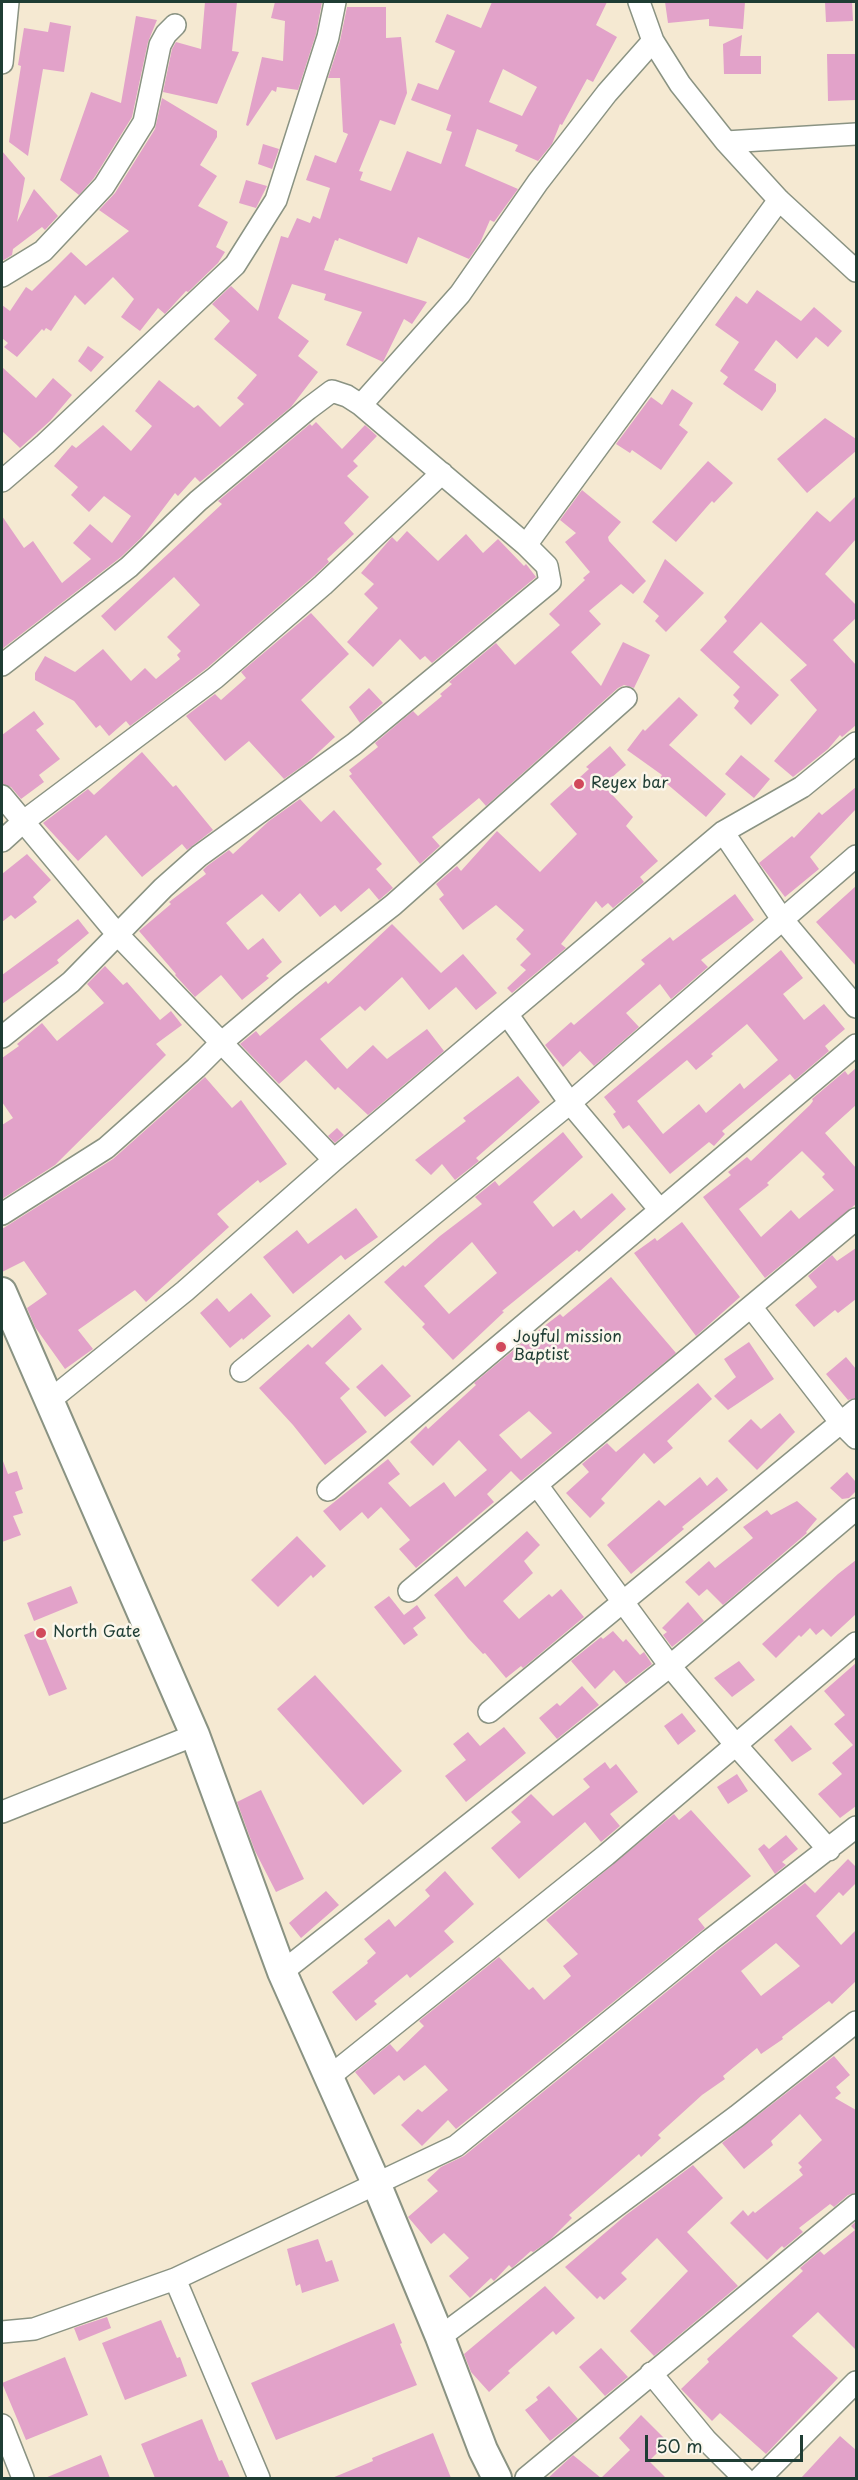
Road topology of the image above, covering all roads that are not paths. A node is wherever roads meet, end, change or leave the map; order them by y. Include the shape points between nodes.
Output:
1 (8, 2) edge
2 (335, 2) edge
3 (639, 2) edge
4 (175, 25) dead end
5 (653, 41) junction
6 (2, 63) edge
7 (856, 134) edge
8 (726, 142) junction
9 (779, 200) junction
10 (856, 271) edge
11 (2, 276) edge
12 (361, 405) junction
13 (442, 473) junction
14 (2, 481) edge
15 (526, 546) junction
16 (2, 664) edge
17 (626, 698) dead end
18 (856, 743) edge
19 (2, 796) edge
20 (24, 821) junction
21 (723, 832) junction
22 (2, 842) edge
23 (856, 856) edge
24 (782, 919) junction
25 (118, 935) junction
26 (856, 1006) edge
27 (507, 1014) junction
28 (2, 1037) edge
29 (221, 1043) junction
30 (856, 1045) edge
31 (570, 1103) junction
32 (334, 1160) junction
33 (660, 1210) junction
34 (2, 1214) edge
35 (856, 1219) edge
36 (2, 1292) edge
37 (752, 1308) junction
38 (241, 1371) dead end
39 (50, 1401) junction
40 (849, 1416) edge
41 (856, 1438) edge
42 (537, 1485) junction
43 (328, 1490) dead end
44 (856, 1509) edge
45 (409, 1591) dead end
46 (622, 1603) junction
47 (856, 1643) edge
48 (670, 1666) junction
49 (489, 1712) dead end
50 (195, 1735) junction
51 (735, 1744) junction
52 (2, 1812) edge
53 (856, 1827) edge
54 (829, 1850) junction
55 (282, 1972) junction
56 (856, 2022) edge
57 (329, 2078) junction
58 (376, 2183) junction
59 (856, 2205) edge
60 (175, 2278) junction
61 (2, 2332) edge
62 (440, 2337) junction
63 (651, 2373) junction
64 (856, 2382) edge
65 (2, 2425) edge
66 (23, 2478) edge
67 (259, 2478) edge
68 (497, 2478) edge
69 (526, 2478) edge
70 (744, 2478) edge
71 (760, 2478) edge

1 - 6 street
2 - 14 street via 328,37 276,200 235,265
3 - 5 street
4 - 11 street via 160,45 144,122 104,186 43,251
5 - 8 street
5 - 12 street via 538,182 460,294
7 - 8 street
8 - 9 street
9 - 10 street
9 - 15 street
12 - 13 street
12 - 16 street via 332,391 198,501 129,567
13 - 15 street
13 - 20 street via 323,585 215,678
15 - 25 street via 547,566 550,582 354,744 198,856
17 - 29 street via 393,905
18 - 21 street via 802,787
19 - 20 street
20 - 22 street
20 - 25 street
21 - 24 street
21 - 27 street
23 - 24 street
24 - 26 street
24 - 31 street
25 - 28 street via 71,982
25 - 29 street
27 - 31 street
27 - 32 street
29 - 32 street
29 - 34 street via 106,1148
30 - 33 street
31 - 33 street
31 - 38 street
32 - 39 street via 185,1292
33 - 43 street
35 - 37 street
36 - 39 street
37 - 40 street
37 - 42 street
39 - 50 street
40 - 41 street
40 - 46 street
42 - 45 street
42 - 46 street
44 - 48 street
46 - 48 street
46 - 49 street
47 - 51 street
48 - 51 street
48 - 55 street
50 - 52 street
50 - 55 street
51 - 54 street
51 - 57 street via 606,1855
53 - 54 street
54 - 58 street via 710,1940 456,2146
55 - 57 street
56 - 62 street via 737,2116
57 - 58 street
58 - 60 street
58 - 62 street
59 - 63 street
60 - 61 street via 34,2328
60 - 67 street
62 - 68 street
63 - 69 street
63 - 70 street via 706,2440
64 - 71 street
65 - 66 street

